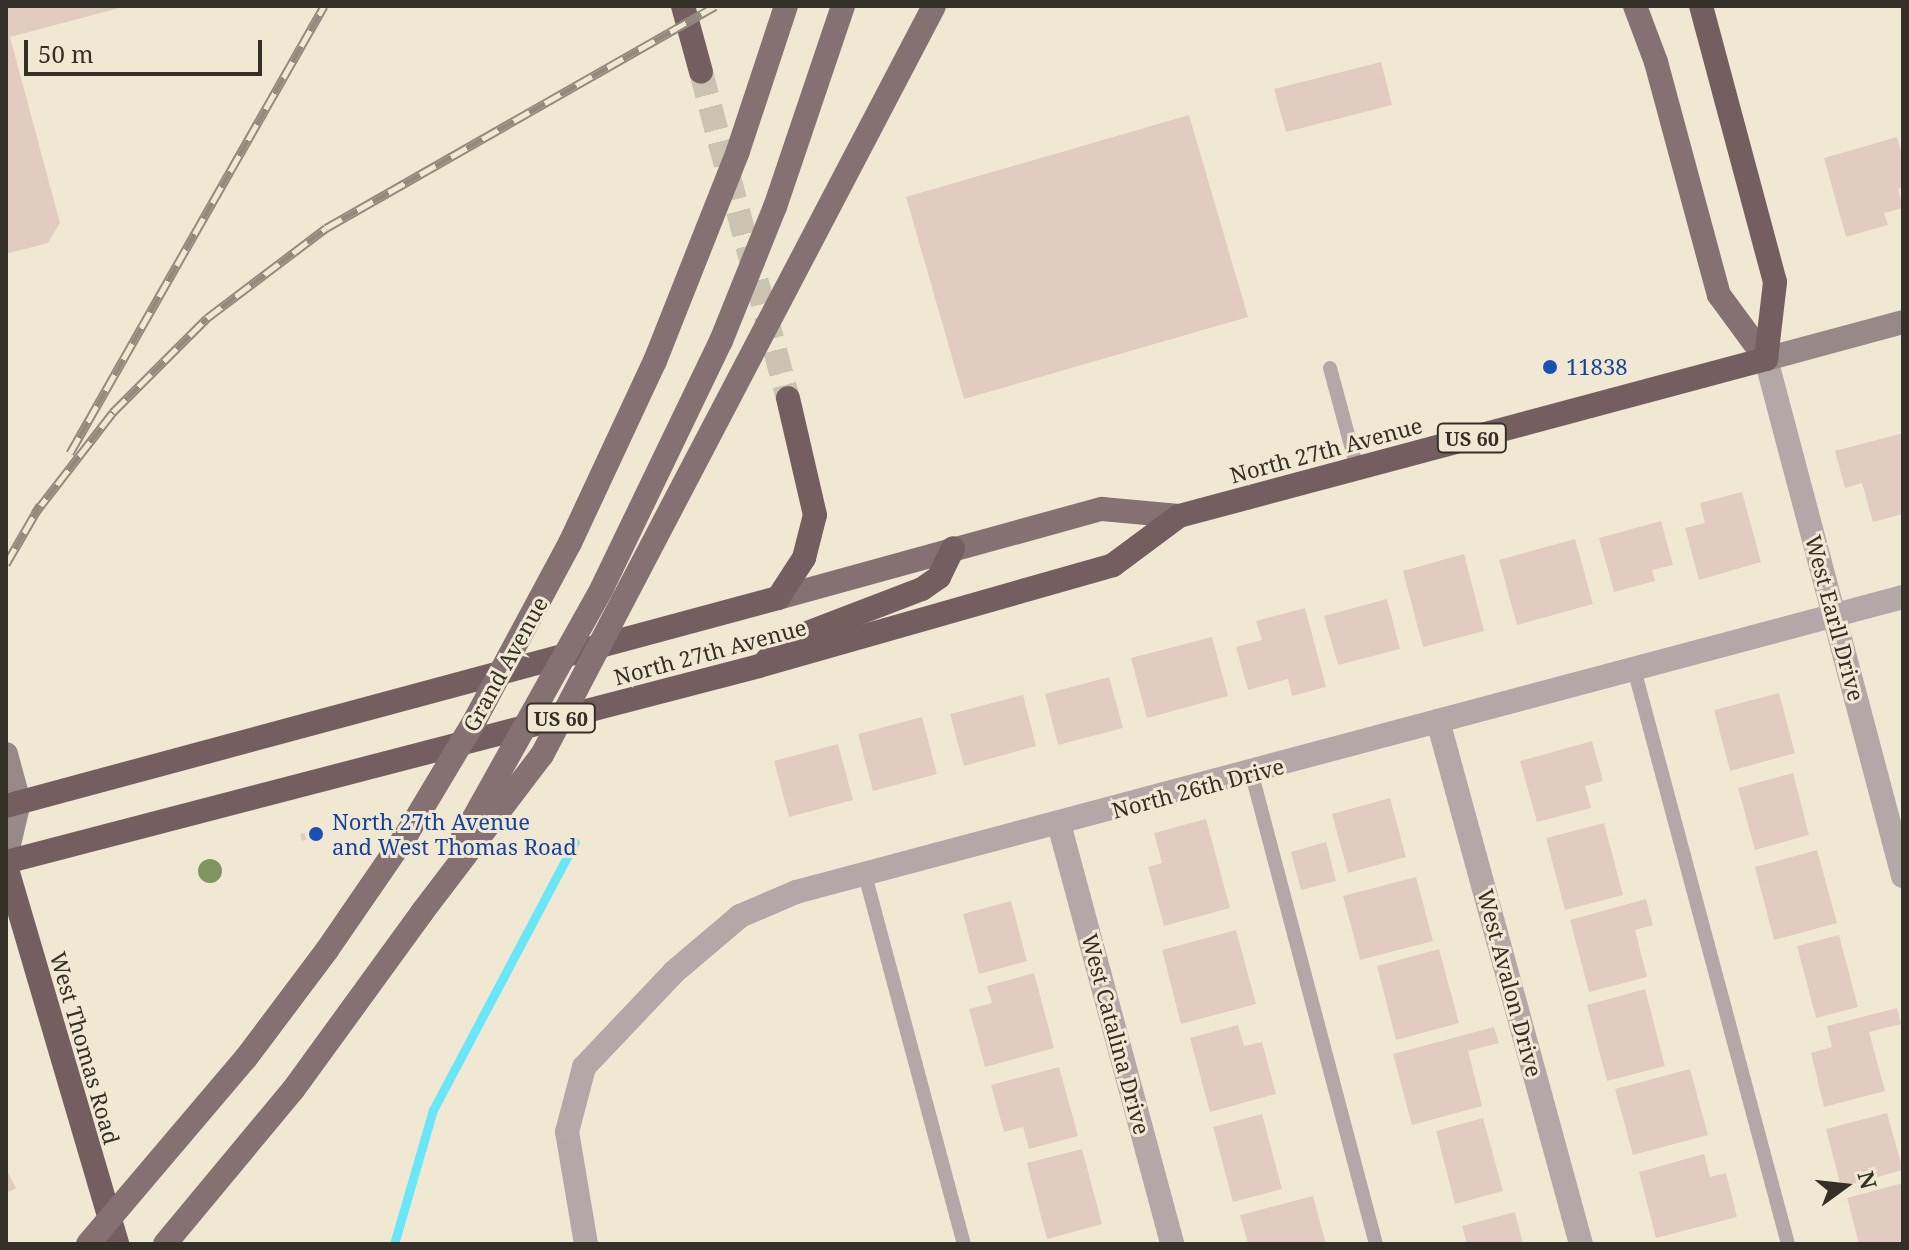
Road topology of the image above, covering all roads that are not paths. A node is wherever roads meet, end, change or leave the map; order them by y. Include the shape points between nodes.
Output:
1 (683, 6) edge
2 (786, 6) edge
3 (843, 6) edge
4 (934, 6) edge
5 (1635, 6) edge
6 (1701, 6) edge
7 (701, 72) tunnel mouth
8 (1903, 322) edge
9 (1766, 359) junction
10 (1330, 368) dead end
11 (788, 398) tunnel mouth
12 (1357, 468) junction
13 (1179, 516) junction
14 (953, 548) junction
15 (1903, 597) edge
16 (778, 598) junction
17 (1834, 616) junction
18 (759, 666) junction
19 (1634, 669) junction
20 (1438, 721) junction
21 (6, 754) edge
22 (1252, 775) junction
23 (13, 804) edge
24 (1059, 824) junction
25 (6, 862) edge
26 (865, 875) junction
27 (1903, 876) edge
28 (423, 911) junction
29 (88, 1244) edge
30 (117, 1244) edge
31 (165, 1244) edge
32 (586, 1244) edge
33 (964, 1244) edge
34 (1172, 1244) edge
35 (1376, 1244) edge
36 (1581, 1244) edge
37 (1788, 1244) edge

1 - 7 highway
2 - 29 main road, Grand Avenue, bridge via 738,151 655,361 570,543 482,708 408,832 327,950 246,1058
3 - 28 main road, bridge via 775,207 665,461 602,588
4 - 28 main road, bridge via 542,755
5 - 9 main road via 1656,62 1719,295
6 - 9 highway via 1775,282
8 - 9 main road, North 27th Avenue
9 - 12 highway, North 27th Avenue / US 60
9 - 17 street, West Earll Drive
10 - 12 lane
11 - 16 highway via 815,515 804,558
12 - 13 highway, North 27th Avenue / US 60
13 - 14 main road, North 27th Avenue via 1102,509
13 - 18 highway, North 27th Avenue / US 60 via 1113,565
14 - 16 main road, North 27th Avenue
14 - 18 highway via 939,577 922,589 789,640
15 - 17 street, North 26th Drive
16 - 23 highway, North 27th Avenue
17 - 19 street, North 26th Drive
17 - 27 street, West Earll Drive
18 - 25 highway, North 27th Avenue / US 60
19 - 20 street, North 26th Drive
19 - 37 lane
20 - 22 street, North 26th Drive
20 - 36 street, West Avalon Drive
21 - 23 main road, West Thomas Road
22 - 24 street, North 26th Drive
22 - 35 lane
23 - 25 main road, West Thomas Road
24 - 26 street, North 26th Drive
24 - 34 street, West Catalina Drive
25 - 30 highway, West Thomas Road
26 - 32 street, North 26th Drive via 796,892 740,916 674,972 584,1067 567,1132
26 - 33 lane
28 - 31 main road via 293,1090

